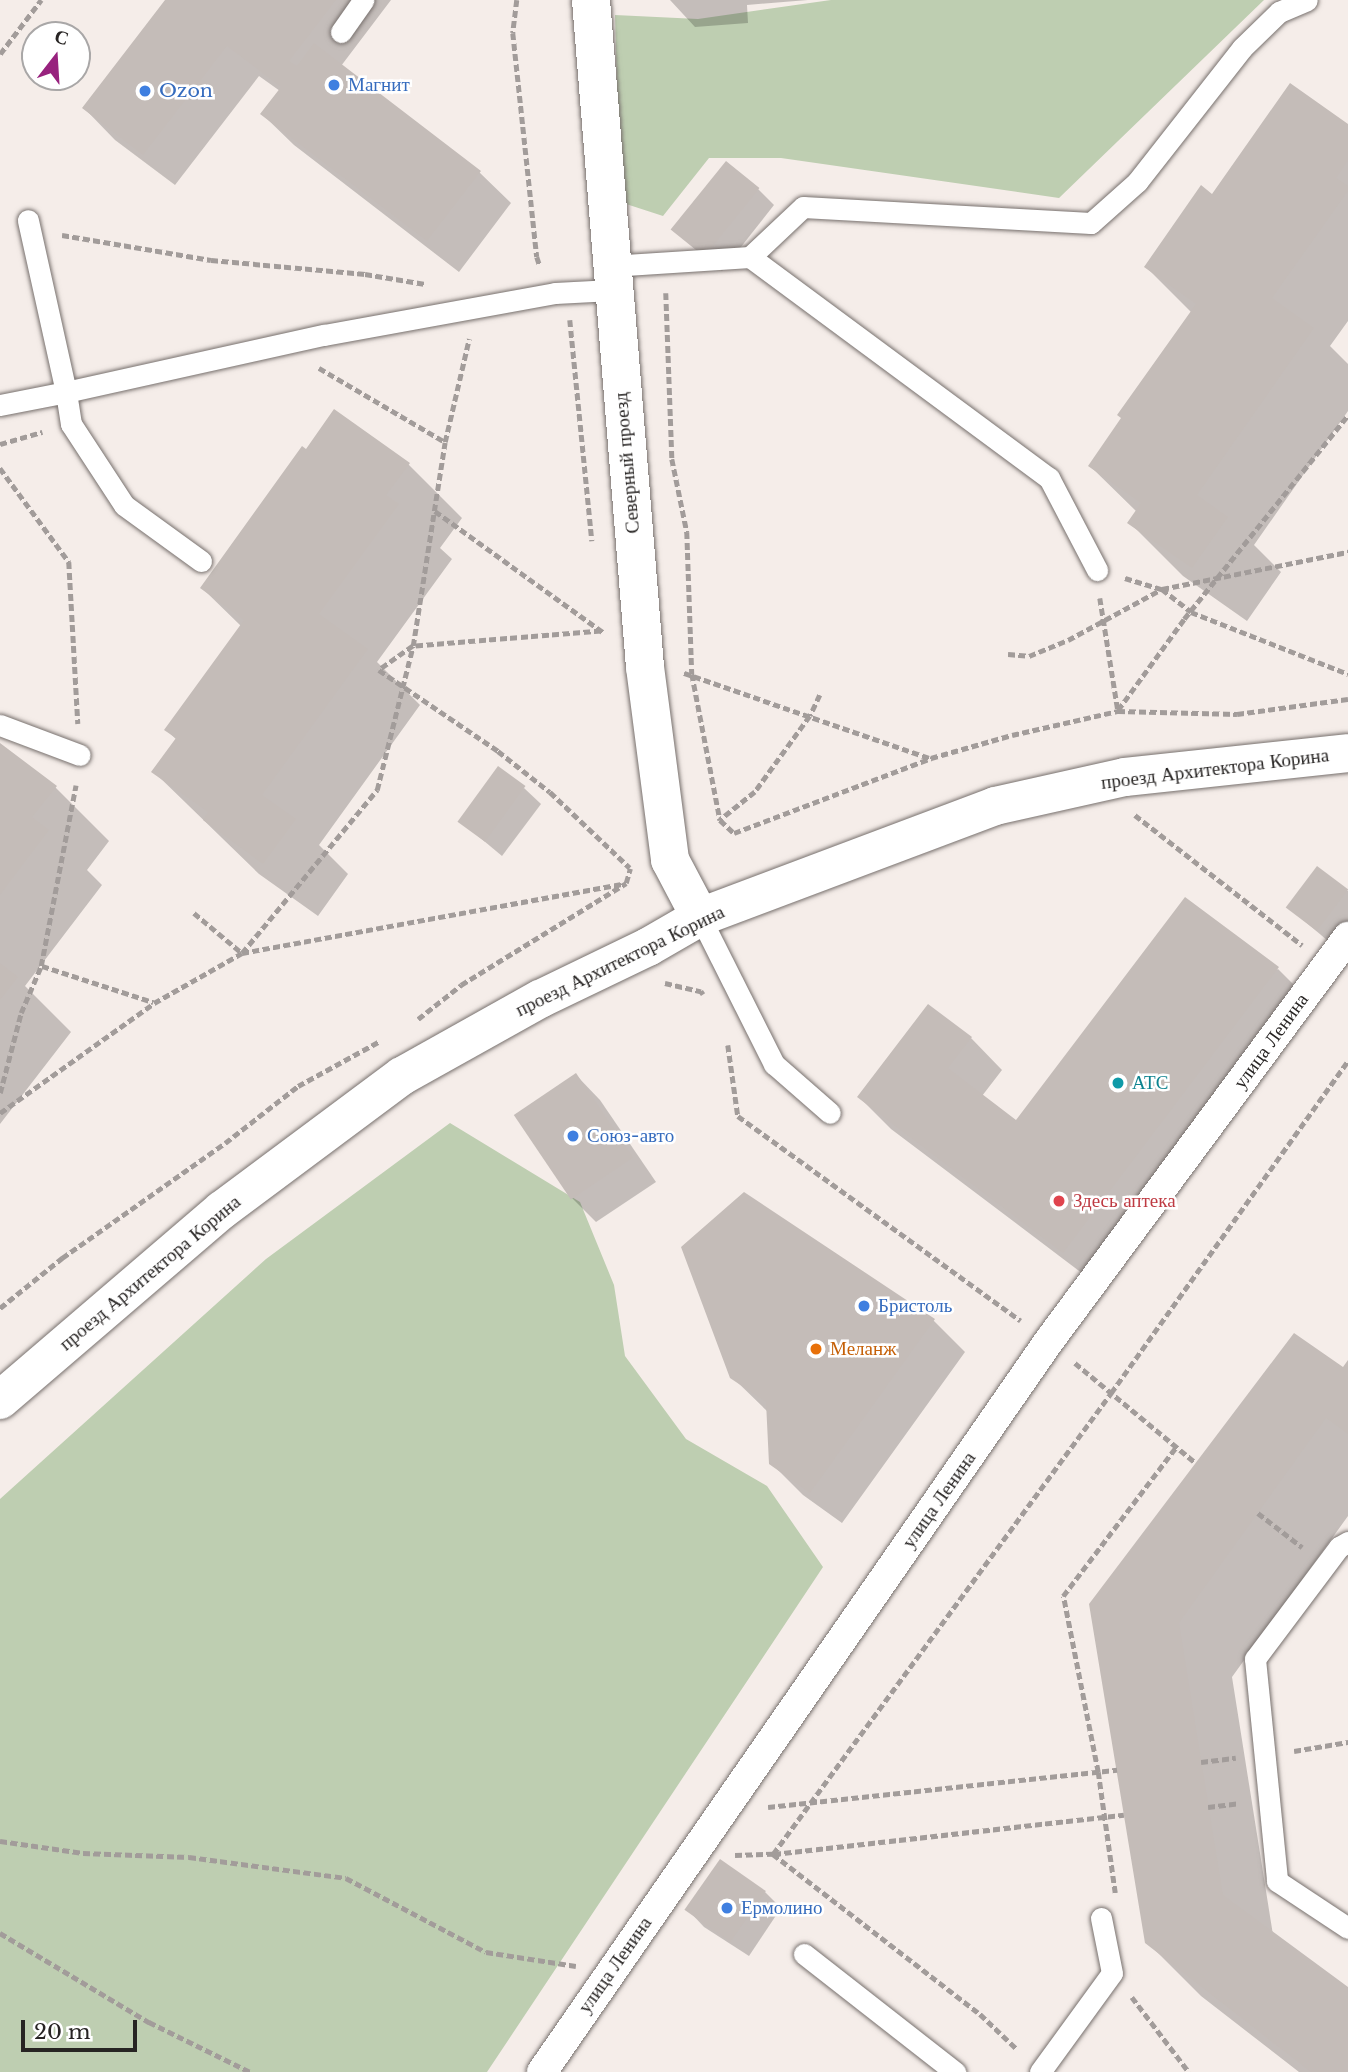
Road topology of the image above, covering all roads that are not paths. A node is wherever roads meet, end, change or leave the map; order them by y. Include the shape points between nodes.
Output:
1 (363, 0) edge
2 (591, 0) edge
3 (1307, 0) edge
4 (341, 32) dead end
5 (27, 220) road end
6 (750, 257) junction
7 (611, 278) junction
8 (66, 392) junction
9 (0, 405) edge
10 (201, 561) dead end
11 (1097, 570) road end
12 (0, 725) edge
13 (1348, 753) edge
14 (80, 755) dead end
15 (700, 918) junction
16 (1348, 937) edge
17 (830, 1113) dead end
18 (0, 1400) edge
19 (1348, 1542) edge
20 (1101, 1918) dead end
21 (1348, 1928) edge
22 (804, 1954) dead end
23 (1039, 2071) edge
24 (542, 2072) edge
25 (954, 2072) edge

1 - 4 lane
2 - 7 street, Северный проезд
3 - 6 lane via 1279,12 1242,48 1137,182 1091,223 803,207
5 - 8 lane
6 - 7 lane via 665,263
6 - 11 lane via 1049,478
7 - 8 lane
7 - 15 street, Северный проезд via 645,667 670,860
8 - 9 lane
8 - 10 lane via 71,424 124,505
12 - 14 lane
13 - 15 street, проезд Архитектора Корина via 1125,778 995,806
15 - 17 lane via 774,1064
15 - 18 street, проезд Архитектора Корина via 402,1076 222,1210
16 - 24 street, улица Ленина via 1049,1341
19 - 21 lane via 1339,1547 1255,1659 1277,1881
20 - 23 lane via 1112,1973
22 - 25 lane

